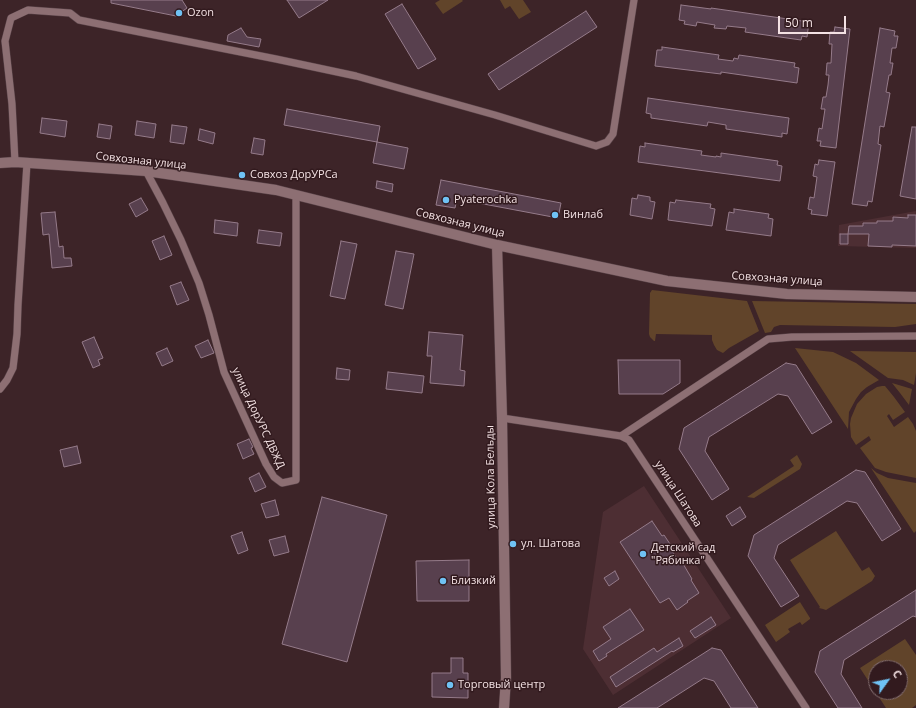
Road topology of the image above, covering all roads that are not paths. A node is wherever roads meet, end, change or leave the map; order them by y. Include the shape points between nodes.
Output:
1 (634, 0) edge
2 (15, 162) junction
3 (0, 163) edge
4 (27, 163) junction
5 (146, 171) junction
6 (296, 195) junction
7 (497, 245) junction
8 (916, 297) edge
9 (916, 336) edge
10 (0, 389) edge
11 (502, 418) junction
12 (621, 436) junction
13 (504, 708) edge
14 (806, 708) edge

1 - 2 street via 613,134 607,142 596,146 356,76 79,20 70,13 28,10 11,18 5,41
2 - 3 main road, Совхозная улица
2 - 4 main road, Совхозная улица
4 - 5 main road, Совхозная улица
4 - 10 street via 13,368
5 - 6 main road, Совхозная улица
5 - 6 street, улица ДорУРС ДВЖД via 181,240 199,283 224,372 266,464 274,477 282,483 296,480
6 - 7 main road, Совхозная улица
7 - 8 main road, Совхозная улица via 667,281 787,294
7 - 11 main road, улица Кола Бельды
9 - 12 street via 768,339
11 - 12 street
11 - 13 main road, улица Кола Бельды via 506,678
12 - 14 street, улица Шатова via 629,440

